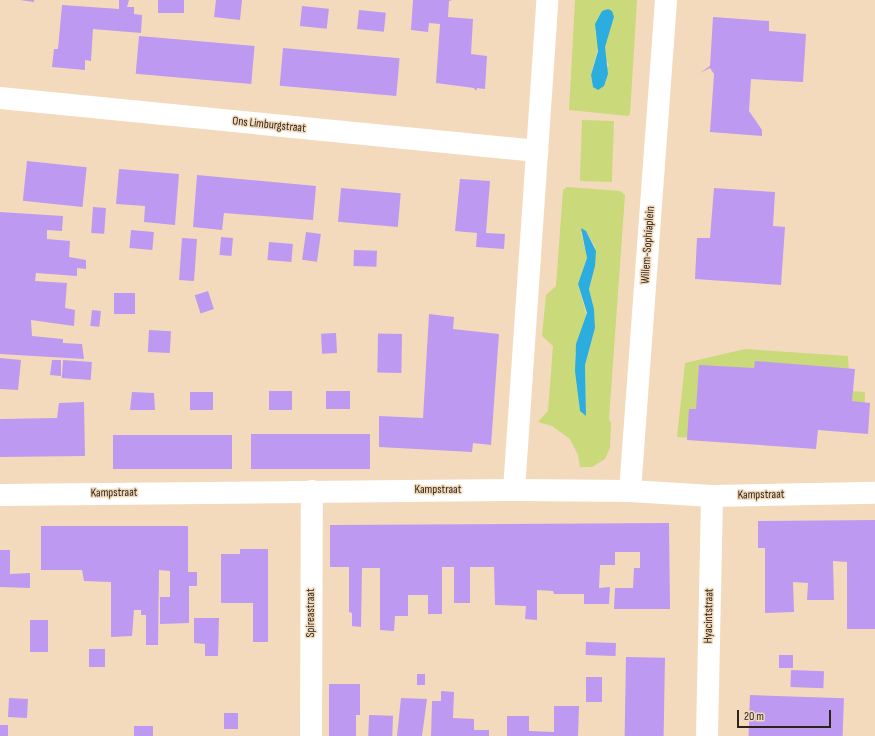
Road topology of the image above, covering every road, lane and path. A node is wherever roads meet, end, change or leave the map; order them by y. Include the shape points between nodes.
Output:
1 (547, 0) edge
2 (666, 0) edge
3 (0, 98) edge
4 (537, 151) junction
5 (514, 490) junction
6 (312, 491) junction
7 (630, 491) junction
8 (875, 493) edge
9 (0, 495) edge
10 (712, 496) junction
11 (311, 736) edge
12 (707, 736) edge

1 - 4 street
2 - 7 street, Willem-Sophiaplein
3 - 4 street, Ons Limburgstraat
4 - 5 street
5 - 6 street, Kampstraat
5 - 7 street, Kampstraat
6 - 9 street, Kampstraat
6 - 11 street, Spireastraat
7 - 10 street, Kampstraat
8 - 10 street, Kampstraat
10 - 12 street, Hyacintstraat

